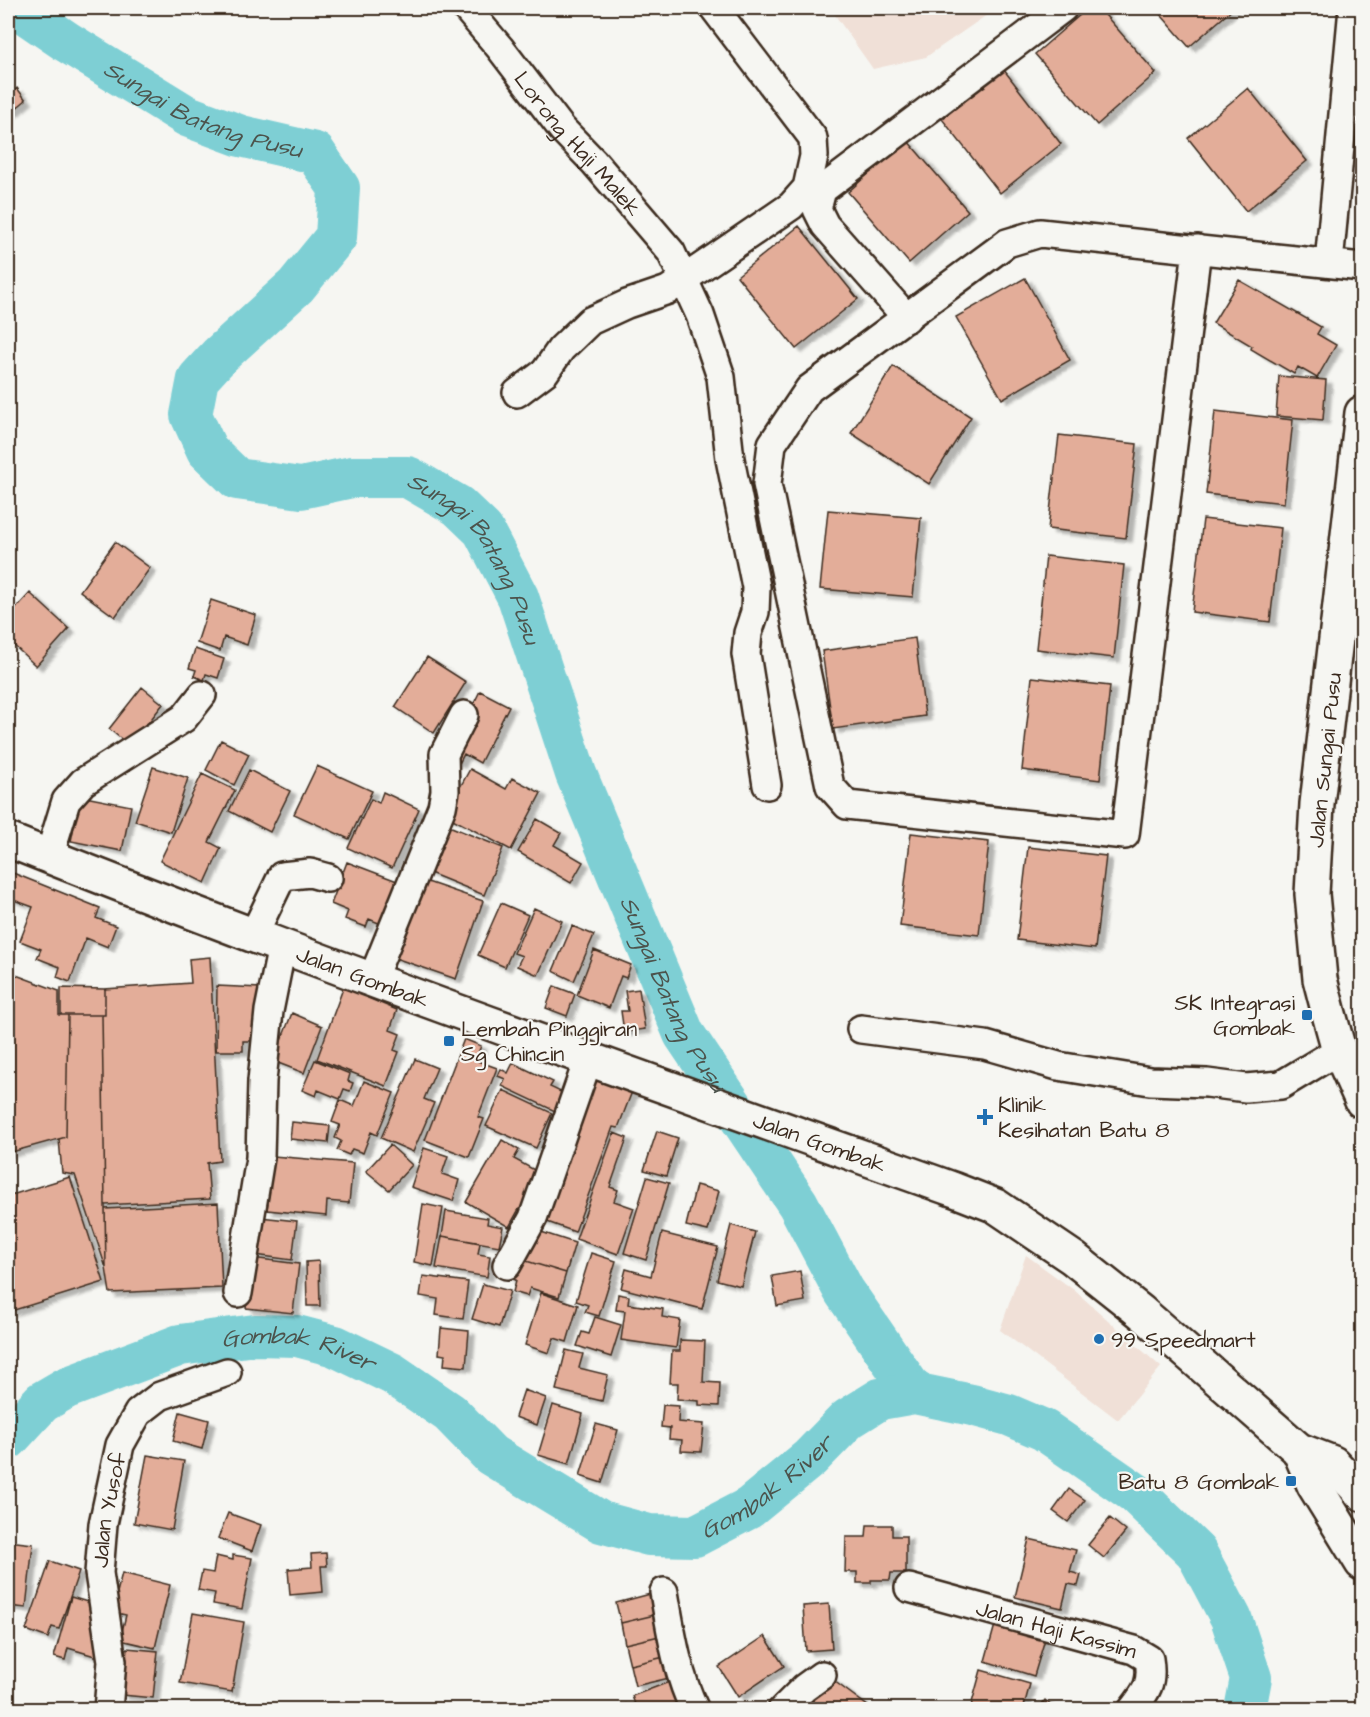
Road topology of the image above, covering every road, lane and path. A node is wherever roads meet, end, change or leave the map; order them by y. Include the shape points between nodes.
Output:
1 (466, 8) edge
2 (714, 8) edge
3 (1063, 8) edge
4 (1353, 8) edge
5 (1197, 249) junction
6 (1329, 263) junction
7 (1362, 267) edge
8 (683, 280) junction
9 (907, 318) junction
10 (517, 393) dead end
11 (1362, 413) edge
12 (202, 695) dead end
13 (464, 716) dead end
14 (767, 785) dead end
15 (8, 840) edge
16 (49, 857) junction
17 (328, 879) dead end
18 (267, 941) junction
19 (372, 980) junction
20 (861, 1029) dead end
21 (1339, 1050) junction
22 (588, 1060) junction
23 (1362, 1101) edge
24 (507, 1265) dead end
25 (238, 1293) dead end
26 (227, 1372) dead end
27 (1299, 1450) junction
28 (1362, 1494) edge
29 (1362, 1563) edge
30 (909, 1588) dead end
31 (664, 1593) dead end
32 (822, 1675) dead end
33 (108, 1710) edge
34 (695, 1710) edge
35 (782, 1710) edge
36 (1132, 1710) edge

1 - 8 street, Lorong Haji Malek via 562,129 671,252
2 - 8 street via 813,138 814,156 807,188 790,206
3 - 9 street via 822,190 817,209 825,225
4 - 6 street
5 - 6 street
5 - 9 street via 1040,233 1007,243
5 - 9 street via 1125,836 847,805 830,786 767,484 772,444 809,389
6 - 7 street
8 - 10 street via 668,290 590,321 561,349 545,372
8 - 14 street, Lorong Haji Malek via 700,315 721,377 730,459 756,587 746,654
11 - 21 main road, Jalan Sungai Pusu via 1317,804 1312,894 1320,979
12 - 16 street via 184,718 83,782 66,801
13 - 19 street via 444,754 442,807
15 - 16 main road, Jalan Gombak
16 - 18 main road, Jalan Gombak
17 - 18 street via 310,873 282,876
18 - 19 main road, Jalan Gombak
18 - 25 street via 274,976 262,1081 260,1158
19 - 22 main road, Jalan Gombak
20 - 21 street via 985,1045 1058,1066 1150,1081 1246,1088 1281,1085
21 - 23 main road, Jalan Sungai Pusu
22 - 24 street via 533,1218
22 - 27 main road, Jalan Gombak via 996,1206 1073,1258
26 - 33 street, Jalan Yusof via 160,1396 138,1413 120,1445 103,1524 99,1573 112,1661
27 - 28 main road, Jalan Gombak via 1333,1463
27 - 29 main road, Jalan Gombak via 1314,1485
30 - 36 street, Jalan Haji Kassim via 1134,1650 1149,1659 1151,1673 1147,1691
31 - 34 street via 673,1642
32 - 35 street

